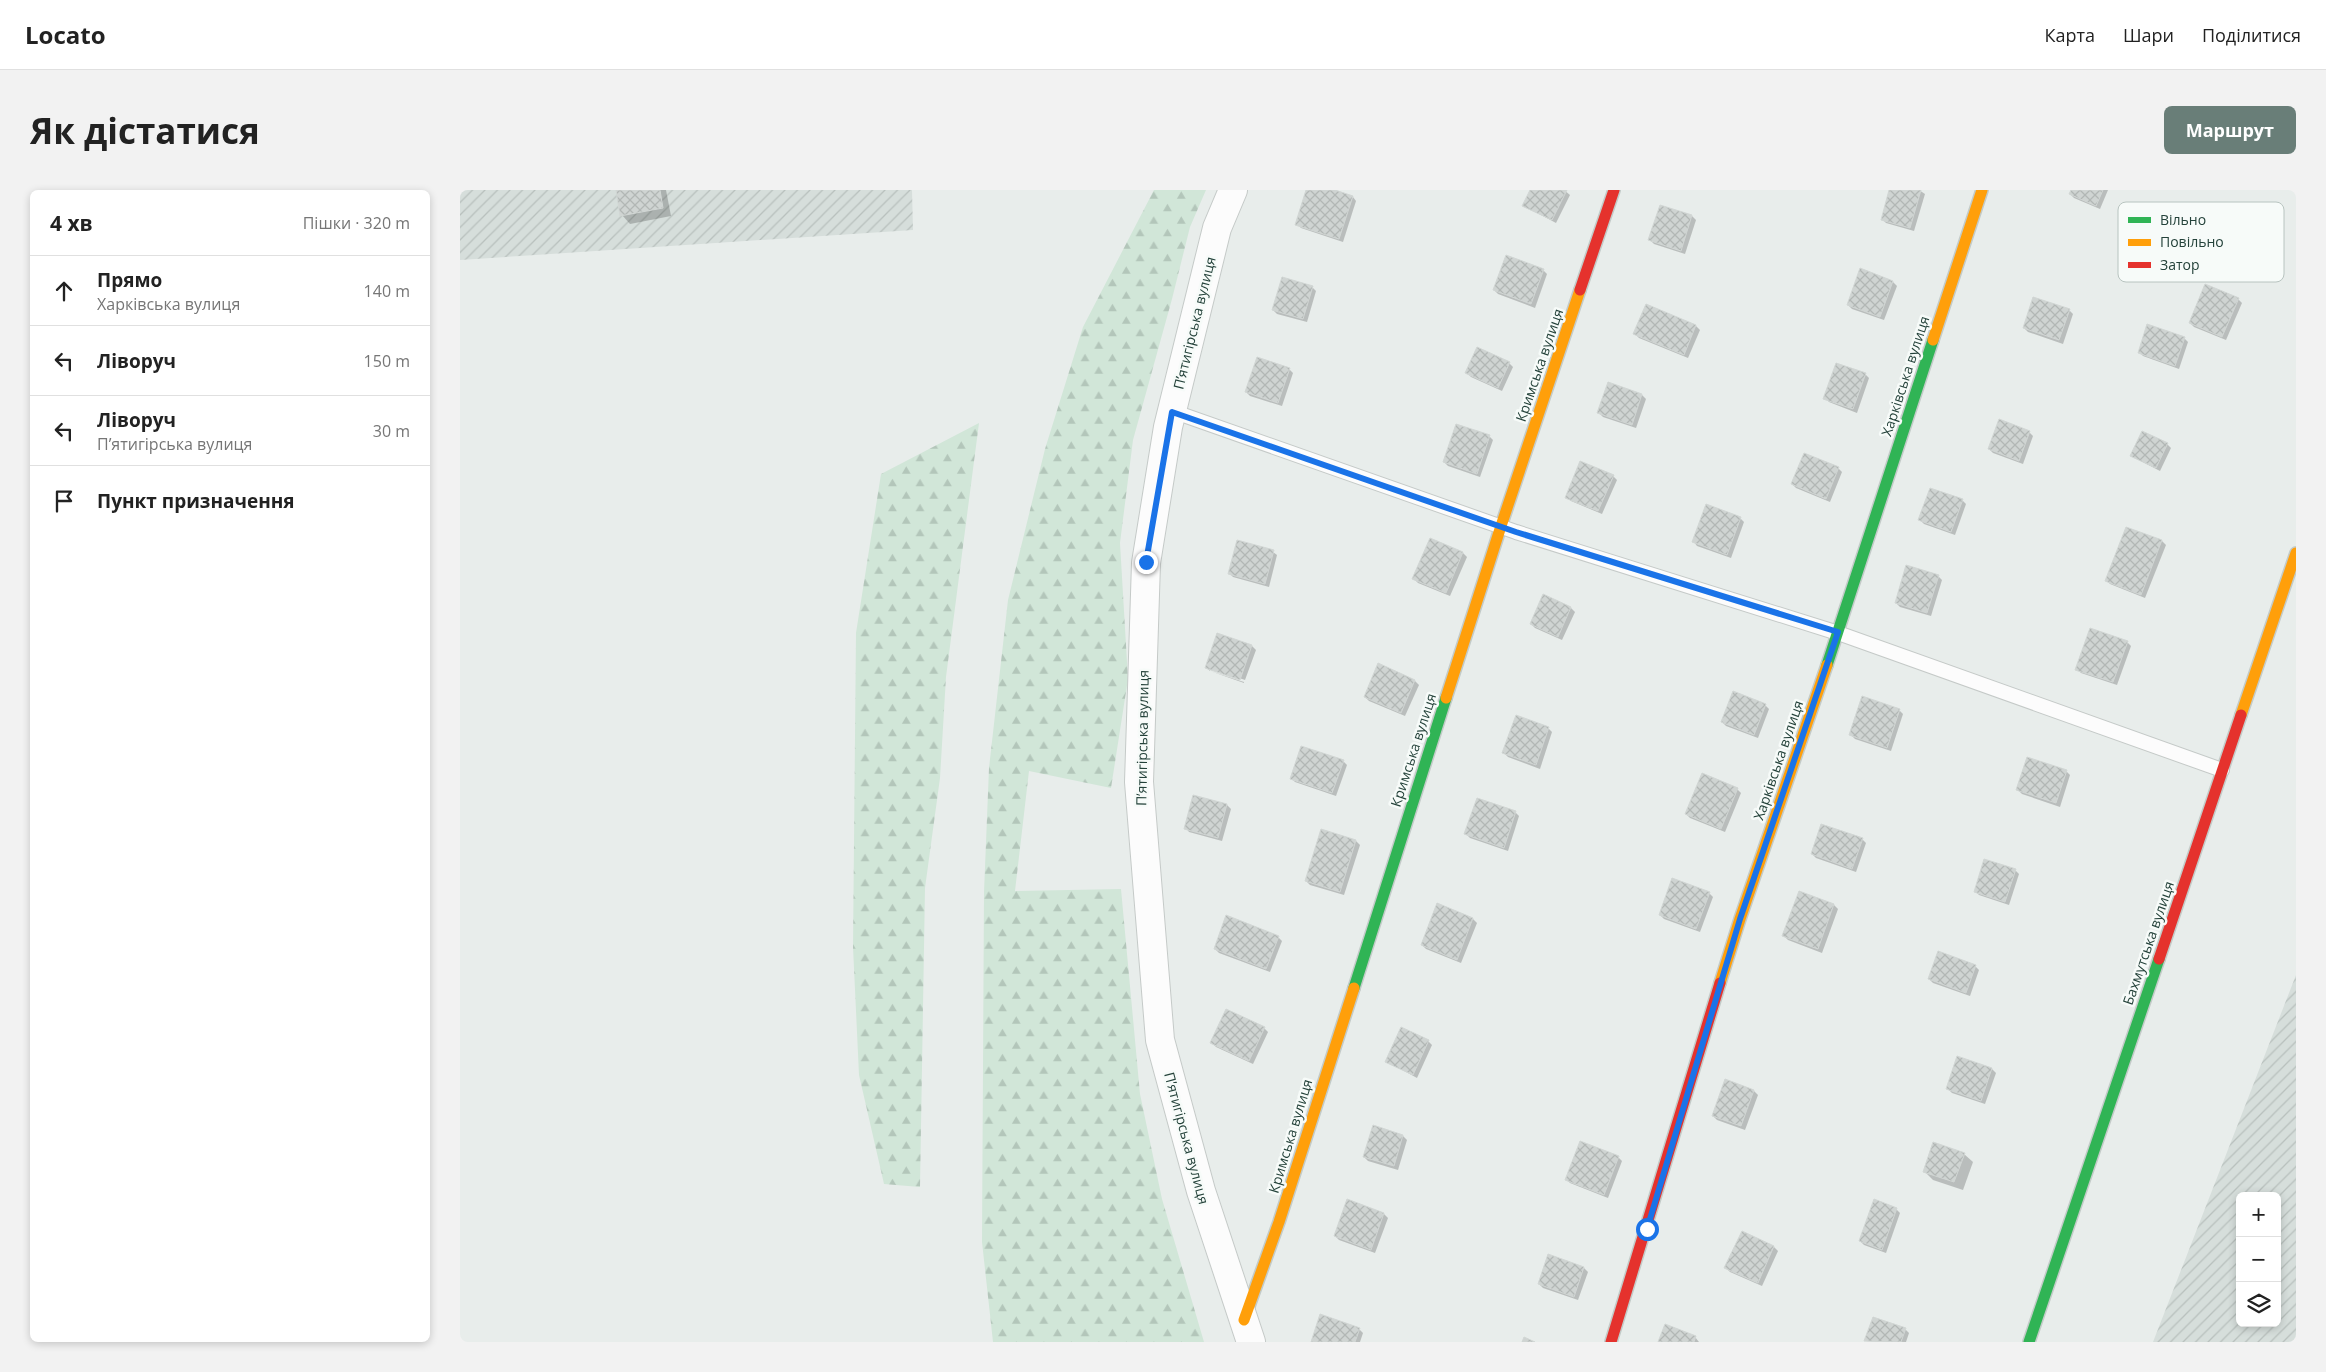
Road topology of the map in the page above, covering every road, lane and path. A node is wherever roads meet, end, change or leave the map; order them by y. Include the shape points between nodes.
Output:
1 (1233, 190) edge
2 (1614, 190) edge
3 (1982, 190) edge
4 (1172, 412) junction
5 (1501, 526) junction
6 (2296, 553) edge
7 (1838, 632) junction
8 (2222, 770) junction
9 (1247, 1331) edge
10 (1611, 1342) edge
11 (2029, 1342) edge

1 - 4 street, П’ятигірська вулиця via 1216,228
2 - 5 street, Кримська вулиця
3 - 7 street, Харківська вулиця
4 - 5 lane
4 - 9 street, П’ятигірська вулиця via 1146,562 1139,782 1160,1040 1201,1191
5 - 7 lane
5 - 9 street, Кримська вулиця
6 - 8 street, Бахмутська вулиця
7 - 8 lane
7 - 10 street, Харківська вулиця via 1740,919
8 - 11 street, Бахмутська вулиця

